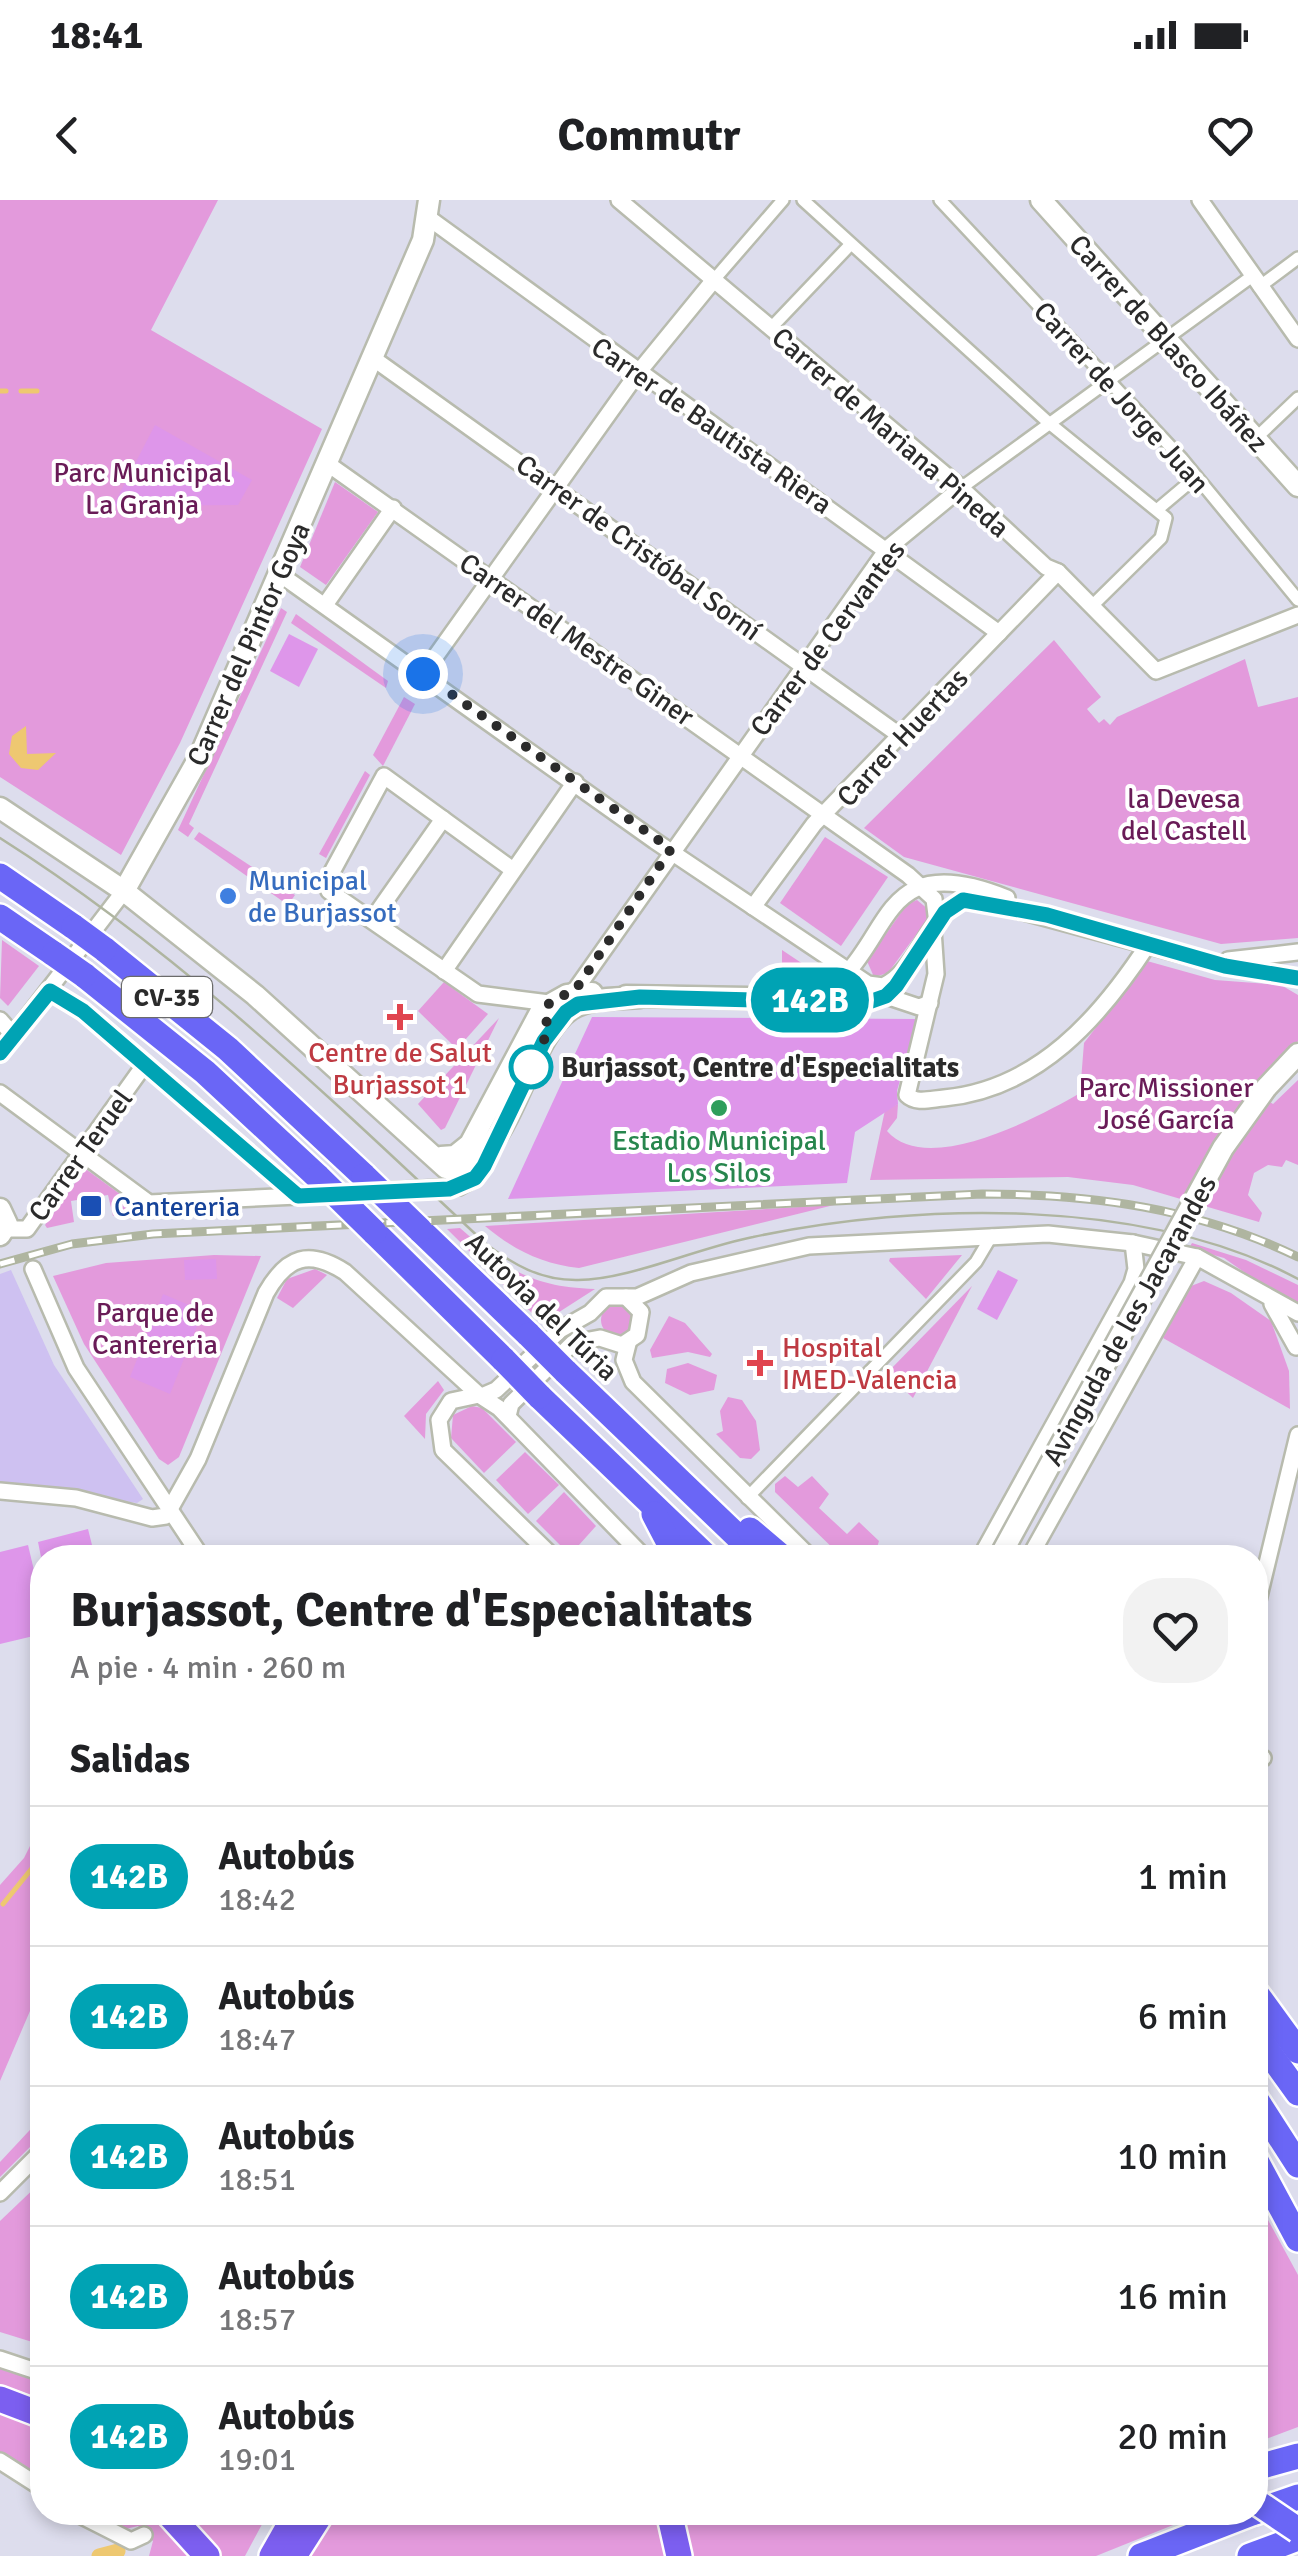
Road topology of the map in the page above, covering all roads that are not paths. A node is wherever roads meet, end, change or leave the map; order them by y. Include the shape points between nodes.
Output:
1 (619, 200) edge
2 (783, 200) edge
3 (803, 200) edge
4 (940, 200) edge
5 (1042, 200) edge
6 (1200, 200) edge
7 (427, 208) edge
8 (850, 245) junction
9 (1298, 258) edge
10 (714, 281) junction
11 (1255, 282) junction
12 (770, 329) junction
13 (1165, 339) junction
14 (1298, 339) edge
15 (374, 359) junction
16 (638, 374) junction
17 (1108, 379) junction
18 (1298, 398) edge
19 (1049, 423) junction
20 (1256, 439) junction
21 (328, 464) junction
22 (1196, 477) junction
23 (1298, 486) edge
24 (556, 488) junction
25 (962, 488) junction
26 (393, 508) junction
27 (1158, 509) junction
28 (888, 548) junction
29 (1058, 572) junction
30 (281, 575) junction
31 (492, 578) junction
32 (1298, 600) edge
33 (325, 605) junction
34 (1093, 606) junction
35 (1298, 615) edge
36 (999, 633) junction
37 (802, 665) junction
38 (423, 674) junction
39 (902, 737) junction
40 (740, 754) junction
41 (575, 782) junction
42 (0, 808) edge
43 (824, 816) junction
44 (443, 819) junction
45 (671, 849) junction
46 (514, 870) junction
47 (0, 876) edge
48 (922, 886) junction
49 (124, 891) junction
50 (753, 906) junction
51 (1047, 915) junction
52 (0, 917) edge
53 (372, 920) junction
54 (934, 927) junction
55 (1149, 943) junction
56 (601, 949) junction
57 (1298, 952) edge
58 (1206, 959) junction
59 (444, 971) junction
60 (845, 972) junction
61 (902, 974) junction
62 (1298, 978) edge
63 (50, 991) junction
64 (886, 996) junction
65 (604, 997) junction
66 (552, 999) junction
67 (808, 999) junction
68 (930, 1003) junction
69 (0, 1020) edge
70 (14, 1036) junction
71 (544, 1041) junction
72 (0, 1053) edge
73 (1298, 1054) edge
74 (145, 1064) junction
75 (1298, 1065) edge
76 (1266, 1088) junction
77 (0, 1093) edge
78 (495, 1140) junction
79 (421, 1149) junction
80 (82, 1154) junction
81 (298, 1196) junction
82 (2, 1224) edge
83 (993, 1234) junction
84 (1134, 1242) junction
85 (1196, 1258) junction
86 (32, 1268) dead end
87 (671, 1282) junction
88 (1259, 1291) junction
89 (626, 1297) junction
90 (595, 1308) junction
91 (641, 1312) junction
92 (1298, 1313) edge
93 (600, 1338) junction
94 (628, 1344) junction
95 (1298, 1349) edge
96 (452, 1374) junction
97 (480, 1396) junction
98 (451, 1401) junction
99 (508, 1416) junction
100 (1298, 1435) edge
101 (659, 1460) junction
102 (0, 1491) edge
103 (747, 1498) junction
104 (648, 1500) junction
105 (171, 1508) junction
106 (194, 1545) edge
107 (541, 1545) edge
108 (632, 1545) edge
109 (671, 1545) edge
110 (695, 1545) edge
111 (747, 1545) edge
112 (767, 1545) edge
113 (797, 1545) edge
114 (987, 1545) edge
115 (1006, 1545) edge
116 (1036, 1545) edge
117 (1268, 1559) edge
118 (1268, 2010) edge
119 (1268, 2051) edge
120 (1298, 2051) edge
121 (1298, 2094) edge
122 (1268, 2118) edge
123 (30, 2164) edge
124 (1298, 2165) edge
125 (1268, 2183) edge
126 (0, 2193) edge
127 (1298, 2238) edge
128 (0, 2359) edge
129 (30, 2369) edge
130 (0, 2399) edge
131 (30, 2411) edge
132 (1298, 2456) edge
133 (0, 2461) edge
134 (1268, 2464) edge
135 (30, 2480) edge
136 (1298, 2497) edge
137 (1268, 2507) edge
138 (1268, 2511) edge
139 (100, 2525) edge
140 (180, 2525) edge
141 (290, 2525) edge
142 (314, 2525) edge
143 (672, 2525) edge
144 (1221, 2525) edge
145 (1298, 2534) edge
146 (144, 2535) dead end
147 (207, 2556) edge
148 (272, 2556) edge
149 (294, 2556) edge
150 (679, 2556) edge
151 (1141, 2556) edge
152 (1250, 2556) edge

1 - 10 street, Carrer de Mariana Pineda
2 - 10 street
3 - 8 street
4 - 17 street, Carrer de Jorge Juan
5 - 13 street, Carrer de Blasco Ibáñez
6 - 11 street
7 - 15 street, Carrer del Pintor Goya via 423,240
7 - 16 street, Carrer de Bautista Riera
8 - 12 street
8 - 19 street
9 - 11 street, Carrer de Cervantes
10 - 12 street, Carrer de Mariana Pineda
10 - 16 street
11 - 13 street, Carrer de Cervantes
11 - 14 street
12 - 25 street, Carrer de Mariana Pineda
13 - 17 street, Carrer de Cervantes
13 - 20 street, Carrer de Blasco Ibáñez
15 - 21 street, Carrer del Pintor Goya
15 - 24 street, Carrer de Cristóbal Sorní
16 - 24 street
16 - 28 street, Carrer de Bautista Riera
17 - 19 street, Carrer de Cervantes
17 - 22 street, Carrer de Jorge Juan
18 - 20 street
19 - 25 street, Carrer de Cervantes
19 - 27 street
20 - 23 street, Carrer de Blasco Ibáñez
21 - 26 street, Carrer del Mestre Giner
21 - 30 street, Carrer del Pintor Goya
22 - 27 street
22 - 32 street, Carrer de Jorge Juan
24 - 31 street
24 - 37 street, Carrer de Cristóbal Sorní
25 - 28 street, Carrer de Cervantes
25 - 29 street, Carrer de Mariana Pineda
26 - 31 street, Carrer del Mestre Giner
26 - 33 street
27 - 34 street via 1166,532
28 - 36 street, Carrer de Bautista Riera
28 - 37 street, Carrer de Cervantes
29 - 34 street, Carrer de Mariana Pineda
29 - 36 street, Carrer Huertas
30 - 33 street
30 - 49 street, Carrer del Pintor Goya via 200,756
31 - 38 street
31 - 40 street, Carrer del Mestre Giner
33 - 38 street
34 - 35 street, Carrer de Mariana Pineda via 1156,671
36 - 39 street, Carrer Huertas
37 - 39 street, Carrer de Cristóbal Sorní
37 - 40 street, Carrer de Cervantes
38 - 41 street
39 - 43 street, Carrer Huertas
40 - 43 street, Carrer del Mestre Giner
40 - 45 street, Carrer de Cervantes
41 - 45 street
41 - 46 street
42 - 49 street
43 - 48 street, Carrer del Mestre Giner
43 - 50 street, Carrer Huertas
44 - 46 street
44 - 53 street
44 - 53 street via 384,776 327,876 328,891
45 - 50 street
45 - 56 street, Carrer de Cervantes
46 - 59 street
47 - 101 highway, Autovia del Túria / CV-35, bridge via 228,1049
48 - 51 street via 963,884
48 - 54 street via 936,904
48 - 60 street via 896,902
49 - 63 street, Carrer del Pintor Goya
49 - 79 street via 295,1030
50 - 60 street
51 - 54 street via 972,898 952,905
51 - 55 street
52 - 104 highway, CV-35, bridge via 84,975 248,1110
53 - 59 street
54 - 61 street
54 - 68 street
55 - 58 street
55 - 68 street via 1094,1018 1044,1060 974,1094 916,1100 907,1094
56 - 65 street
56 - 66 street, Carrer de Cervantes via 576,989
57 - 58 street
58 - 62 street
59 - 66 street via 489,998
60 - 61 street via 882,986
60 - 67 street
61 - 64 street
63 - 70 street, Carrer del Pintor Goya
63 - 74 street
64 - 67 street via 854,1005
64 - 68 street via 919,1007
65 - 66 street
65 - 67 street
65 - 71 street, Carrer de Cervantes via 571,1008
66 - 71 street, Carrer de Cervantes
66 - 79 street via 534,1020 464,1151 441,1158
69 - 70 street
70 - 72 street, Carrer del Pintor Goya
71 - 78 street, Carrer de Cervantes
73 - 76 street, Avinguda de les Jacarandes
74 - 80 street, Carrer Teruel
74 - 81 street
75 - 76 street, Avinguda de les Jacarandes
76 - 115 street, Avinguda de les Jacarandes, bridge via 1223,1148
77 - 80 street
78 - 79 street via 462,1168 446,1168
78 - 81 street via 475,1178 459,1187
80 - 81 street via 149,1203
80 - 82 street, Carrer Teruel via 27,1228
83 - 84 street
83 - 87 street via 809,1246
83 - 103 street via 976,1262
84 - 85 street
84 - 114 street, Avinguda de les Jacarandes via 1132,1283
85 - 88 street
85 - 116 street, Avinguda de les Jacarandes
86 - 105 street via 76,1368
87 - 89 street
87 - 91 street
88 - 92 street
88 - 95 street via 1284,1318
89 - 90 street via 606,1298
89 - 91 street
90 - 93 street via 592,1323
90 - 97 street
91 - 94 street via 641,1328
93 - 94 street
93 - 99 street via 573,1343
94 - 103 street via 624,1360 633,1382
96 - 97 street
96 - 98 street
96 - 105 street via 346,1272 325,1259 299,1260 279,1271
97 - 98 street
97 - 99 street
98 - 107 street via 439,1420 443,1450
99 - 108 street
100 - 117 street
101 - 111 highway, Autovia del Túria / CV-35
101 - 112 highway
102 - 105 street via 76,1498 152,1518
103 - 113 street
104 - 109 highway
104 - 110 highway, CV-35
105 - 106 street
118 - 120 highway
119 - 121 highway
122 - 124 highway
123 - 126 street
125 - 127 highway
128 - 129 street
130 - 131 main road
132 - 134 highway
133 - 135 street
136 - 137 highway
138 - 145 highway, bridge
139 - 146 street via 131,2541
140 - 147 main road
141 - 148 main road
142 - 149 main road
143 - 150 main road
144 - 151 highway
145 - 152 highway

